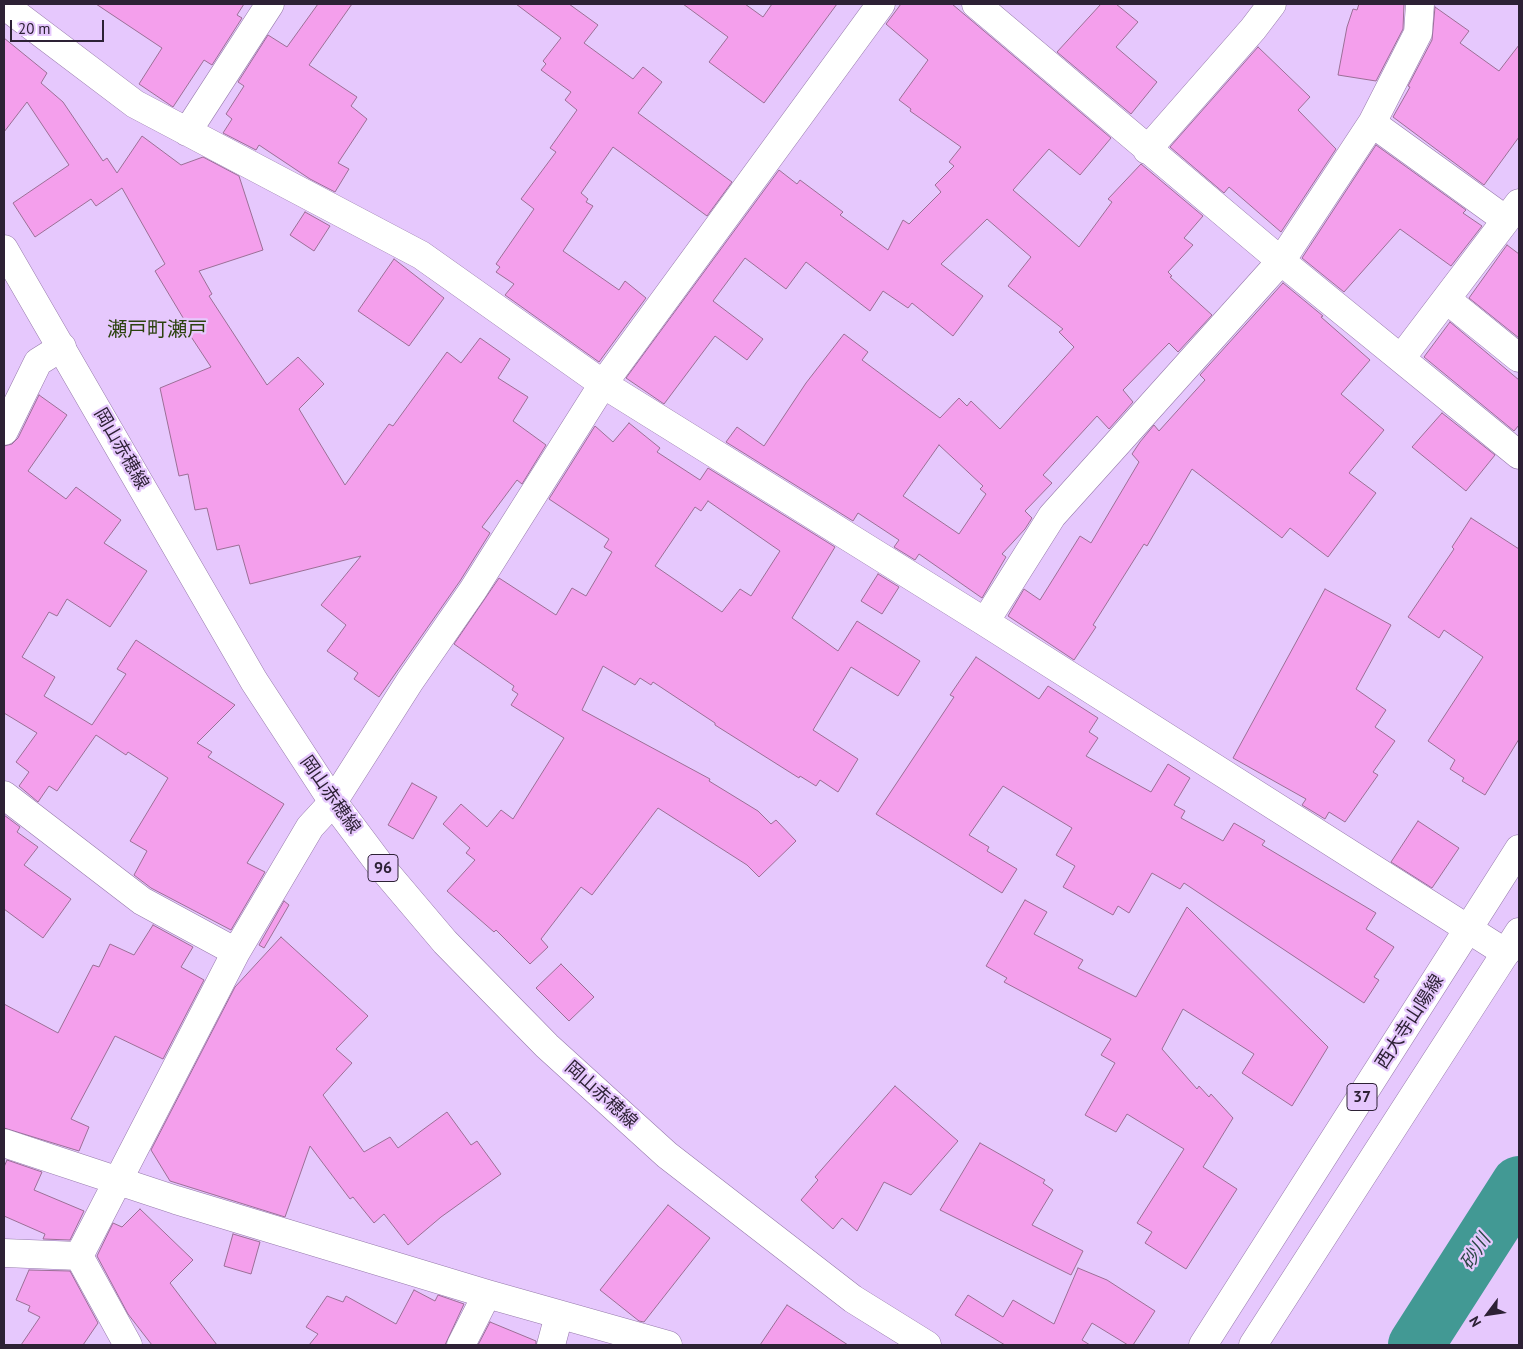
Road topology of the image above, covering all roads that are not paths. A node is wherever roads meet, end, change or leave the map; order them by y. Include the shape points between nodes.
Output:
1 (270, 4) edge
2 (881, 4) edge
3 (976, 4) edge
4 (1272, 4) edge
5 (1420, 4) edge
6 (4, 5) edge
7 (1372, 123) junction
8 (187, 132) junction
9 (1147, 150) junction
10 (1513, 211) edge
11 (4, 249) edge
12 (1281, 261) junction
13 (1446, 299) junction
14 (62, 346) junction
15 (1402, 357) junction
16 (1519, 358) edge
17 (603, 384) junction
18 (4, 431) edge
19 (1519, 455) edge
20 (985, 622) junction
21 (4, 795) edge
22 (333, 802) junction
23 (1519, 849) edge
24 (1469, 930) junction
25 (1512, 943) edge
26 (236, 952) junction
27 (4, 1143) edge
28 (119, 1180) junction
29 (4, 1253) edge
30 (79, 1256) junction
31 (487, 1294) junction
32 (559, 1315) junction
33 (128, 1345) edge
34 (461, 1345) edge
35 (551, 1345) edge
36 (668, 1345) edge
37 (927, 1345) edge
38 (1203, 1345) edge
39 (1253, 1345) edge

1 - 8 street
2 - 17 street
3 - 9 street
4 - 9 street
5 - 7 street via 1418,34
6 - 8 street via 135,104
7 - 10 street
7 - 12 street
8 - 17 street via 421,256
9 - 12 street
10 - 13 street
11 - 14 street, 岡山赤穂線 / 96
12 - 15 street
12 - 20 street via 1052,516
13 - 15 street
13 - 16 street
14 - 18 street via 38,362
14 - 22 street, 岡山赤穂線 / 96 via 254,681
15 - 19 street
17 - 20 street
17 - 22 street via 473,590 410,680
20 - 24 street
21 - 26 street via 142,902
22 - 26 street via 310,827
22 - 37 street, 岡山赤穂線 / 96 via 384,870 445,942 547,1046 667,1155 853,1299
23 - 24 street, 西大寺山陽線 / 37
24 - 25 street
24 - 38 street, 西大寺山陽線 / 37
25 - 39 street, 37
26 - 28 street
27 - 28 street
28 - 30 street
28 - 31 street
29 - 30 street
30 - 33 street
31 - 32 street
31 - 34 street
32 - 35 street
32 - 36 street

